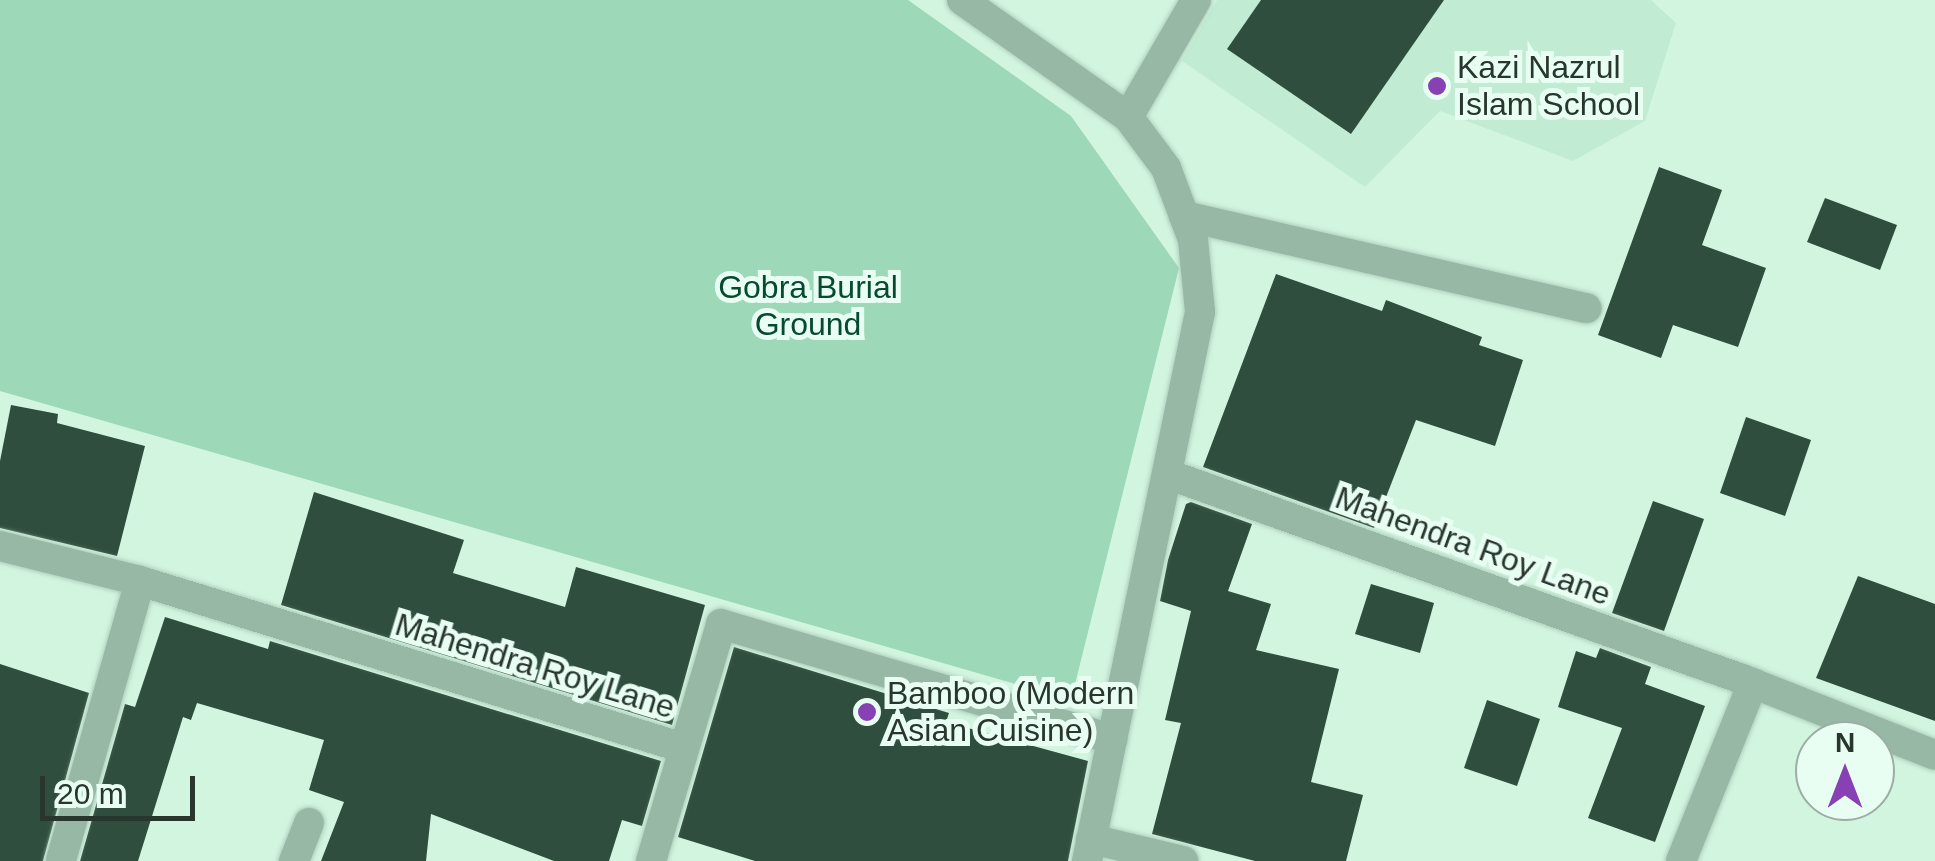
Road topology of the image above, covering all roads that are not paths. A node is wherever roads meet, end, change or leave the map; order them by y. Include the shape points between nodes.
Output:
1 (962, 0) edge
2 (1196, 0) edge
3 (1128, 117) junction
4 (1184, 216) junction
5 (1586, 308) dead end
6 (1170, 475) junction
7 (0, 546) edge
8 (140, 581) junction
9 (1753, 683) junction
10 (1112, 740) junction
11 (684, 748) junction
12 (1935, 755) edge
13 (308, 823) dead end
14 (1089, 850) edge
15 (61, 861) edge
16 (294, 861) edge
17 (651, 861) edge
18 (1183, 861) edge
19 (1681, 861) edge

1 - 3 street
2 - 3 street
3 - 4 street via 1166,168
4 - 5 street
4 - 6 street via 1200,312
6 - 9 street, Mahendra Roy Lane
6 - 10 street
7 - 8 street, Mahendra Roy Lane
8 - 11 street, Mahendra Roy Lane
8 - 15 street
9 - 12 street, Mahendra Roy Lane
9 - 19 street
10 - 11 street, Mahendra Roy Lane via 721,624
10 - 14 street
11 - 17 street
13 - 16 street
14 - 18 street

